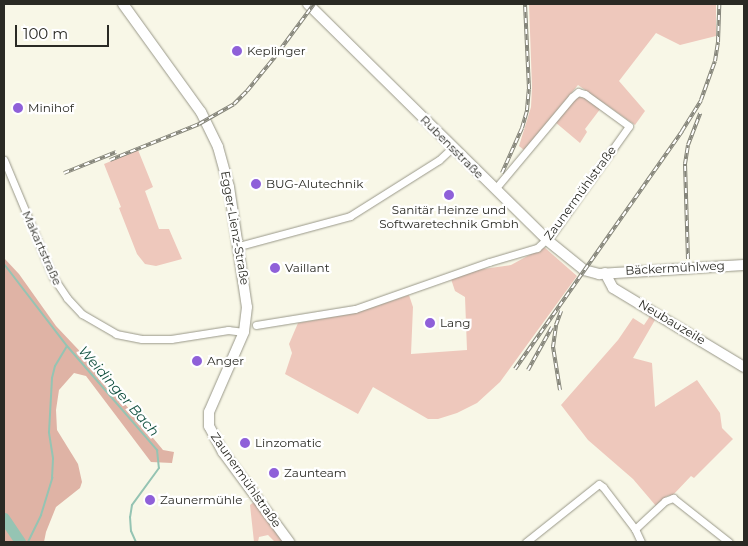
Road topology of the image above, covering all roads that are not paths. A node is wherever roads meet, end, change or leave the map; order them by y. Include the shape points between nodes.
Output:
1 (123, 4) edge
2 (308, 4) edge
3 (453, 147) junction
4 (4, 160) edge
5 (495, 189) junction
6 (547, 240) junction
7 (239, 246) junction
8 (744, 265) edge
9 (606, 273) junction
10 (256, 325) dead end
11 (244, 332) junction
12 (744, 367) edge
13 (636, 529) junction
14 (289, 542) edge
15 (526, 542) edge
16 (641, 542) edge
17 (729, 542) edge

1 - 7 street, Egger-Lienz-Straße via 210,128 224,167
2 - 3 street, Rubensstraße
3 - 5 street, Rubensstraße
3 - 7 street via 439,160 350,216
4 - 11 street, Makartstraße via 52,276 82,314 116,334 142,339 171,339 228,330
5 - 6 street, Rubensstraße
5 - 6 street, Zaunermühlstraße via 578,92 628,123 628,129
6 - 9 street, Rubensstraße via 584,270 594,274
6 - 10 street, Zaunermühlstraße via 537,248 355,309
7 - 11 street, Egger-Lienz-Straße via 247,298
8 - 9 street, Bäckermühlweg
9 - 12 street, Neubauzeile via 613,288
11 - 14 street, Zaunermühlstraße via 212,405 209,426 223,452
13 - 15 street via 599,484
13 - 16 street
13 - 17 street via 665,501 673,498

